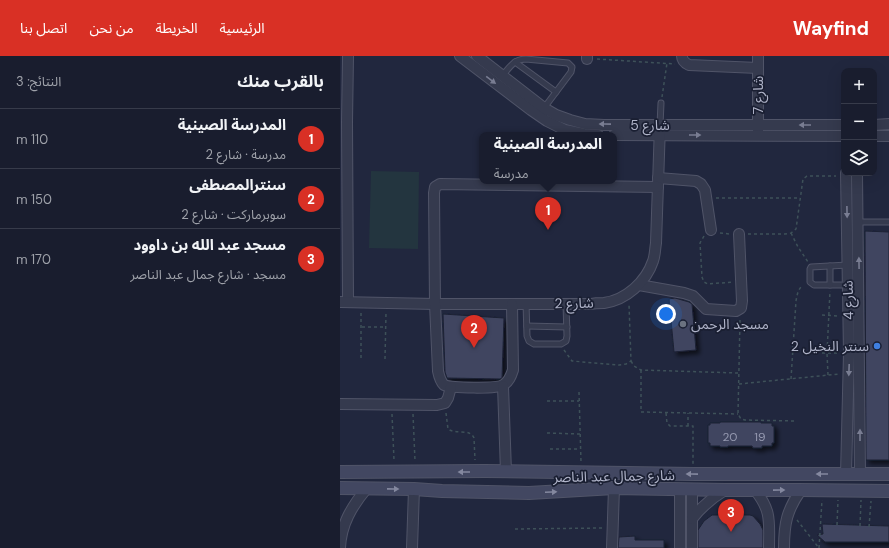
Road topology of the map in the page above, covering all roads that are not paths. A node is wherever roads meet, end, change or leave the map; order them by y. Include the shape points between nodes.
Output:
1 (348, 56) edge
2 (460, 56) edge
3 (477, 56) edge
4 (682, 56) edge
5 (758, 56) edge
6 (515, 62) junction
7 (758, 68) junction
8 (502, 76) junction
9 (556, 92) junction
10 (661, 103) road end
11 (544, 108) junction
12 (758, 124) junction
13 (889, 124) edge
14 (660, 125) junction
15 (841, 125) edge
16 (877, 125) edge
17 (344, 132) edge
18 (574, 132) edge
19 (617, 135) edge
20 (758, 135) junction
21 (659, 136) junction
22 (841, 136) edge
23 (877, 136) edge
24 (889, 136) edge
25 (344, 153) edge
26 (846, 176) edge
27 (857, 176) edge
28 (617, 182) edge
29 (658, 182) junction
30 (479, 184) edge
31 (858, 222) junction
32 (889, 222) edge
33 (711, 230) road end
34 (739, 234) road end
35 (848, 265) junction
36 (830, 266) junction
37 (639, 285) junction
38 (830, 285) junction
39 (848, 286) junction
40 (344, 302) edge
41 (435, 304) junction
42 (512, 304) junction
43 (526, 304) junction
44 (566, 304) junction
45 (527, 326) junction
46 (567, 327) junction
47 (503, 386) junction
48 (451, 387) junction
49 (340, 404) edge
50 (480, 471) junction
51 (340, 472) edge
52 (506, 472) junction
53 (528, 472) junction
54 (846, 474) junction
55 (860, 474) junction
56 (889, 474) edge
57 (340, 488) edge
58 (367, 488) junction
59 (614, 488) junction
60 (414, 489) junction
61 (686, 489) junction
62 (725, 490) junction
63 (755, 490) junction
64 (801, 490) junction
65 (889, 491) edge
66 (480, 492) junction
67 (529, 493) junction
68 (692, 519) junction
69 (769, 522) junction
70 (785, 523) junction
71 (342, 527) edge
72 (340, 548) edge
73 (412, 548) edge
74 (612, 548) edge
75 (680, 548) edge
76 (692, 548) edge
77 (769, 548) edge
78 (784, 548) edge

1 - 17 street
2 -> 18 street via 547,122
3 - 8 street, شارع 5
4 - 7 street via 684,62 689,65
5 - 7 street, شارع 7
6 - 8 lane
6 - 9 lane
6 - 9 lane via 526,59 568,63 572,67 571,72
7 - 12 street, شارع 7
8 - 11 street, شارع 5
9 - 11 lane
10 - 14 lane
14 -> 11 street, شارع 5 via 586,124 556,115
12 - 14 street, شارع 5
15 -> 12 street, شارع 5
12 - 20 street, شارع 7
13 - 16 street
14 - 21 street, شارع 2
17 - 25 street
19 - 21 street, شارع 5
21 -> 20 street, شارع 5
20 - 22 street, شارع 5
21 - 29 street, شارع 2
23 - 24 street
25 - 40 street
26 -> 35 street, شارع 4
27 - 31 street, شارع 4
28 - 29 street
29 - 33 street via 696,181 701,184 705,190
29 - 37 street, شارع 2 via 654,260
30 - 41 street via 440,184 435,187
31 - 32 lane
55 -> 31 street, شارع 4
34 - 37 street via 742,301 741,308 736,311 706,309 693,296
35 - 36 lane
35 - 39 street, شارع 4
36 - 38 lane
36 - 38 lane via 810,269 810,282 814,285
37 - 44 street, شارع 2 via 617,299 604,303
38 - 39 lane
39 -> 54 street, شارع 4
40 - 41 street, شارع 2
41 - 42 street, شارع 2
41 - 48 street via 439,378
42 - 43 street, شارع 2
42 - 47 street via 513,370 510,379
43 - 44 street, شارع 2
43 - 45 lane
44 - 46 lane
45 - 46 lane
45 - 46 lane via 527,336 534,344 561,344 566,341
47 - 48 street
47 - 52 street
48 - 49 street via 445,403 437,405
50 -> 51 main road, شارع جمال عبد الناصر
50 - 52 main road, شارع جمال عبد الناصر
50 - 66 main road via 489,476 490,481 489,486
52 - 53 main road, شارع جمال عبد الناصر
54 -> 53 main road, شارع جمال عبد الناصر
53 - 67 main road via 522,483
54 - 55 main road, شارع جمال عبد الناصر
55 - 56 main road, شارع جمال عبد الناصر
57 - 58 main road, شارع جمال عبد الناصر
58 -> 60 main road, شارع جمال عبد الناصر
58 - 71 street
59 - 61 main road, شارع جمال عبد الناصر
67 -> 59 main road, شارع جمال عبد الناصر
59 - 74 street
60 - 66 main road, شارع جمال عبد الناصر
60 - 73 street
61 - 62 main road, شارع جمال عبد الناصر
61 - 68 street
61 - 75 street
62 - 63 main road, شارع جمال عبد الناصر
62 - 68 street via 706,502
63 -> 64 main road, شارع جمال عبد الناصر
63 - 69 street via 768,510
64 - 65 main road, شارع جمال عبد الناصر
64 - 70 street
66 - 67 main road, شارع جمال عبد الناصر
68 - 76 street
69 - 70 street
69 - 77 street
70 - 78 street
71 - 72 street

